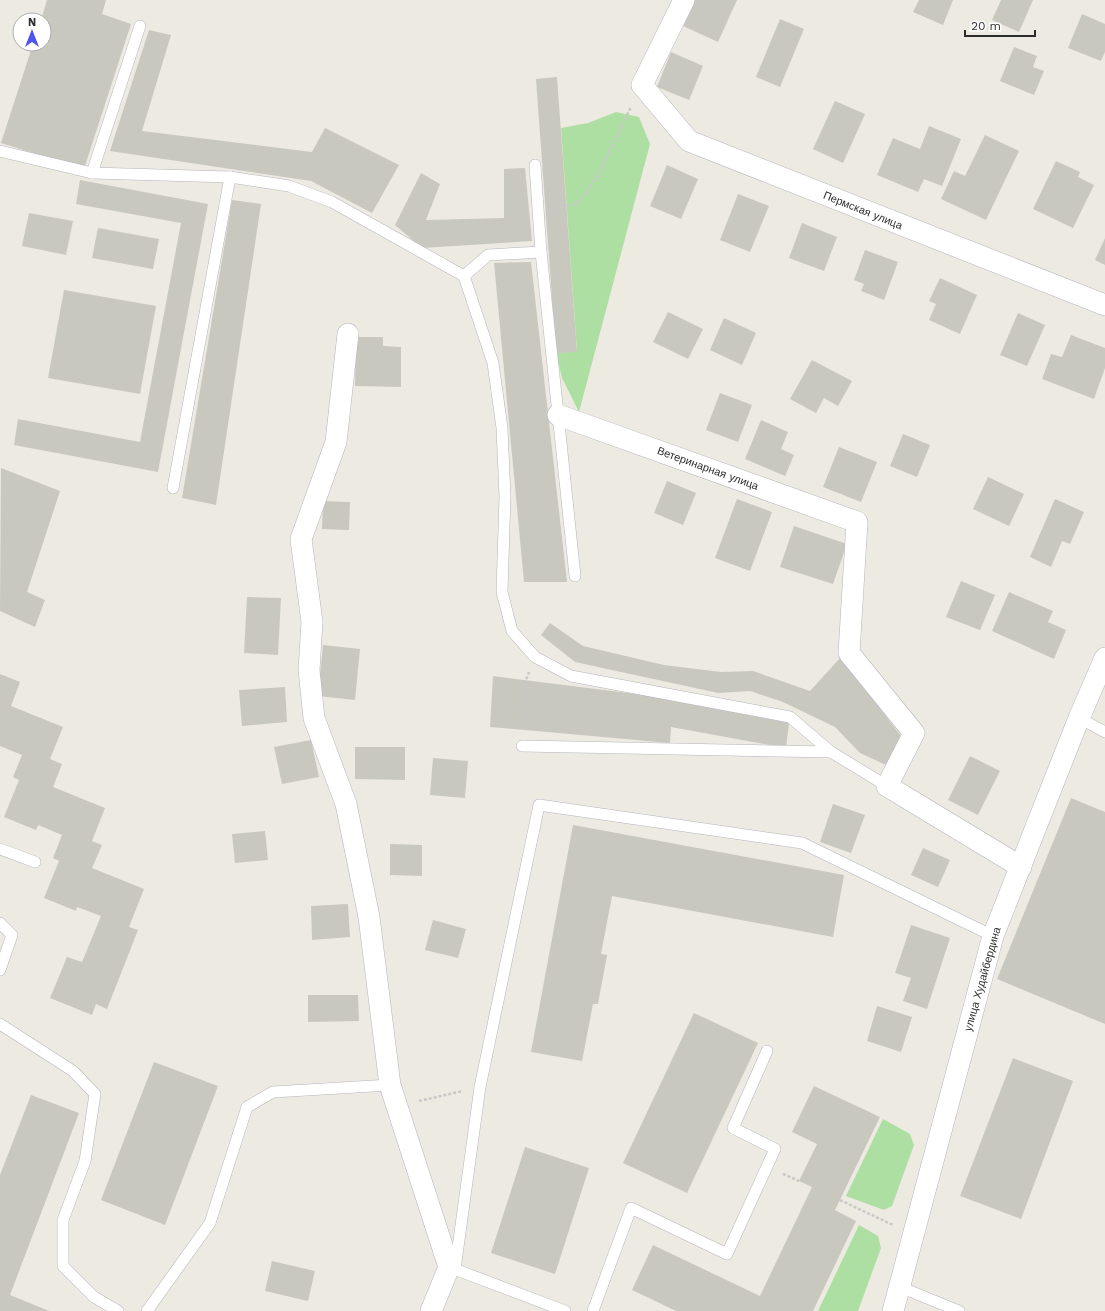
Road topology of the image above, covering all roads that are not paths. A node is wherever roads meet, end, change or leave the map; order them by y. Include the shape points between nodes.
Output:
1 (684, 0) edge
2 (140, 26) dead end
3 (0, 151) edge
4 (535, 165) dead end
5 (92, 173) junction
6 (230, 178) junction
7 (540, 252) junction
8 (464, 276) junction
9 (1105, 305) edge
10 (348, 334) dead end
11 (558, 415) junction
12 (173, 488) dead end
13 (576, 576) dead end
14 (1105, 658) edge
15 (1079, 718) junction
16 (1105, 732) edge
17 (522, 746) road end
18 (830, 752) junction
19 (887, 786) junction
20 (0, 849) edge
21 (35, 862) dead end
22 (1021, 867) junction
23 (0, 923) edge
24 (993, 936) junction
25 (0, 970) edge
26 (0, 1024) edge
27 (767, 1051) dead end
28 (390, 1085) junction
29 (452, 1268) junction
30 (900, 1287) junction
31 (118, 1311) edge
32 (147, 1311) edge
33 (431, 1311) edge
34 (565, 1311) edge
35 (593, 1311) edge
36 (893, 1311) edge
37 (959, 1311) edge

1 - 9 street, Пермская улица via 642,85 689,141
2 - 5 lane
3 - 5 lane
4 - 7 lane
5 - 6 lane
6 - 8 lane via 289,186 332,202
6 - 12 lane
7 - 8 lane via 488,255
7 - 11 lane
8 - 18 lane via 493,363 502,428 505,496 502,592 512,631 535,657 571,676 790,717
10 - 28 street via 336,442 300,539 312,622 309,670 314,718 346,804 369,917
11 - 13 lane
11 - 19 street, Ветеринарная улица via 857,522 849,653 914,733
14 - 15 street, улица Худайбердина
15 - 16 lane
15 - 22 street, улица Худайбердина
17 - 18 lane
18 - 19 lane
19 - 22 street
20 - 21 lane
22 - 24 street, улица Худайбердина
23 - 25 lane via 12,936
24 - 29 lane via 802,843 539,805 480,1087
24 - 30 street, улица Худайбердина
26 - 31 lane via 73,1071 95,1094 85,1161 64,1220 64,1266 94,1297
27 - 35 lane via 733,1128 775,1148 727,1254 631,1208
28 - 29 street
28 - 32 lane via 273,1092 247,1107 210,1223
29 - 33 street
29 - 34 lane
30 - 36 street, улица Худайбердина
30 - 37 lane

